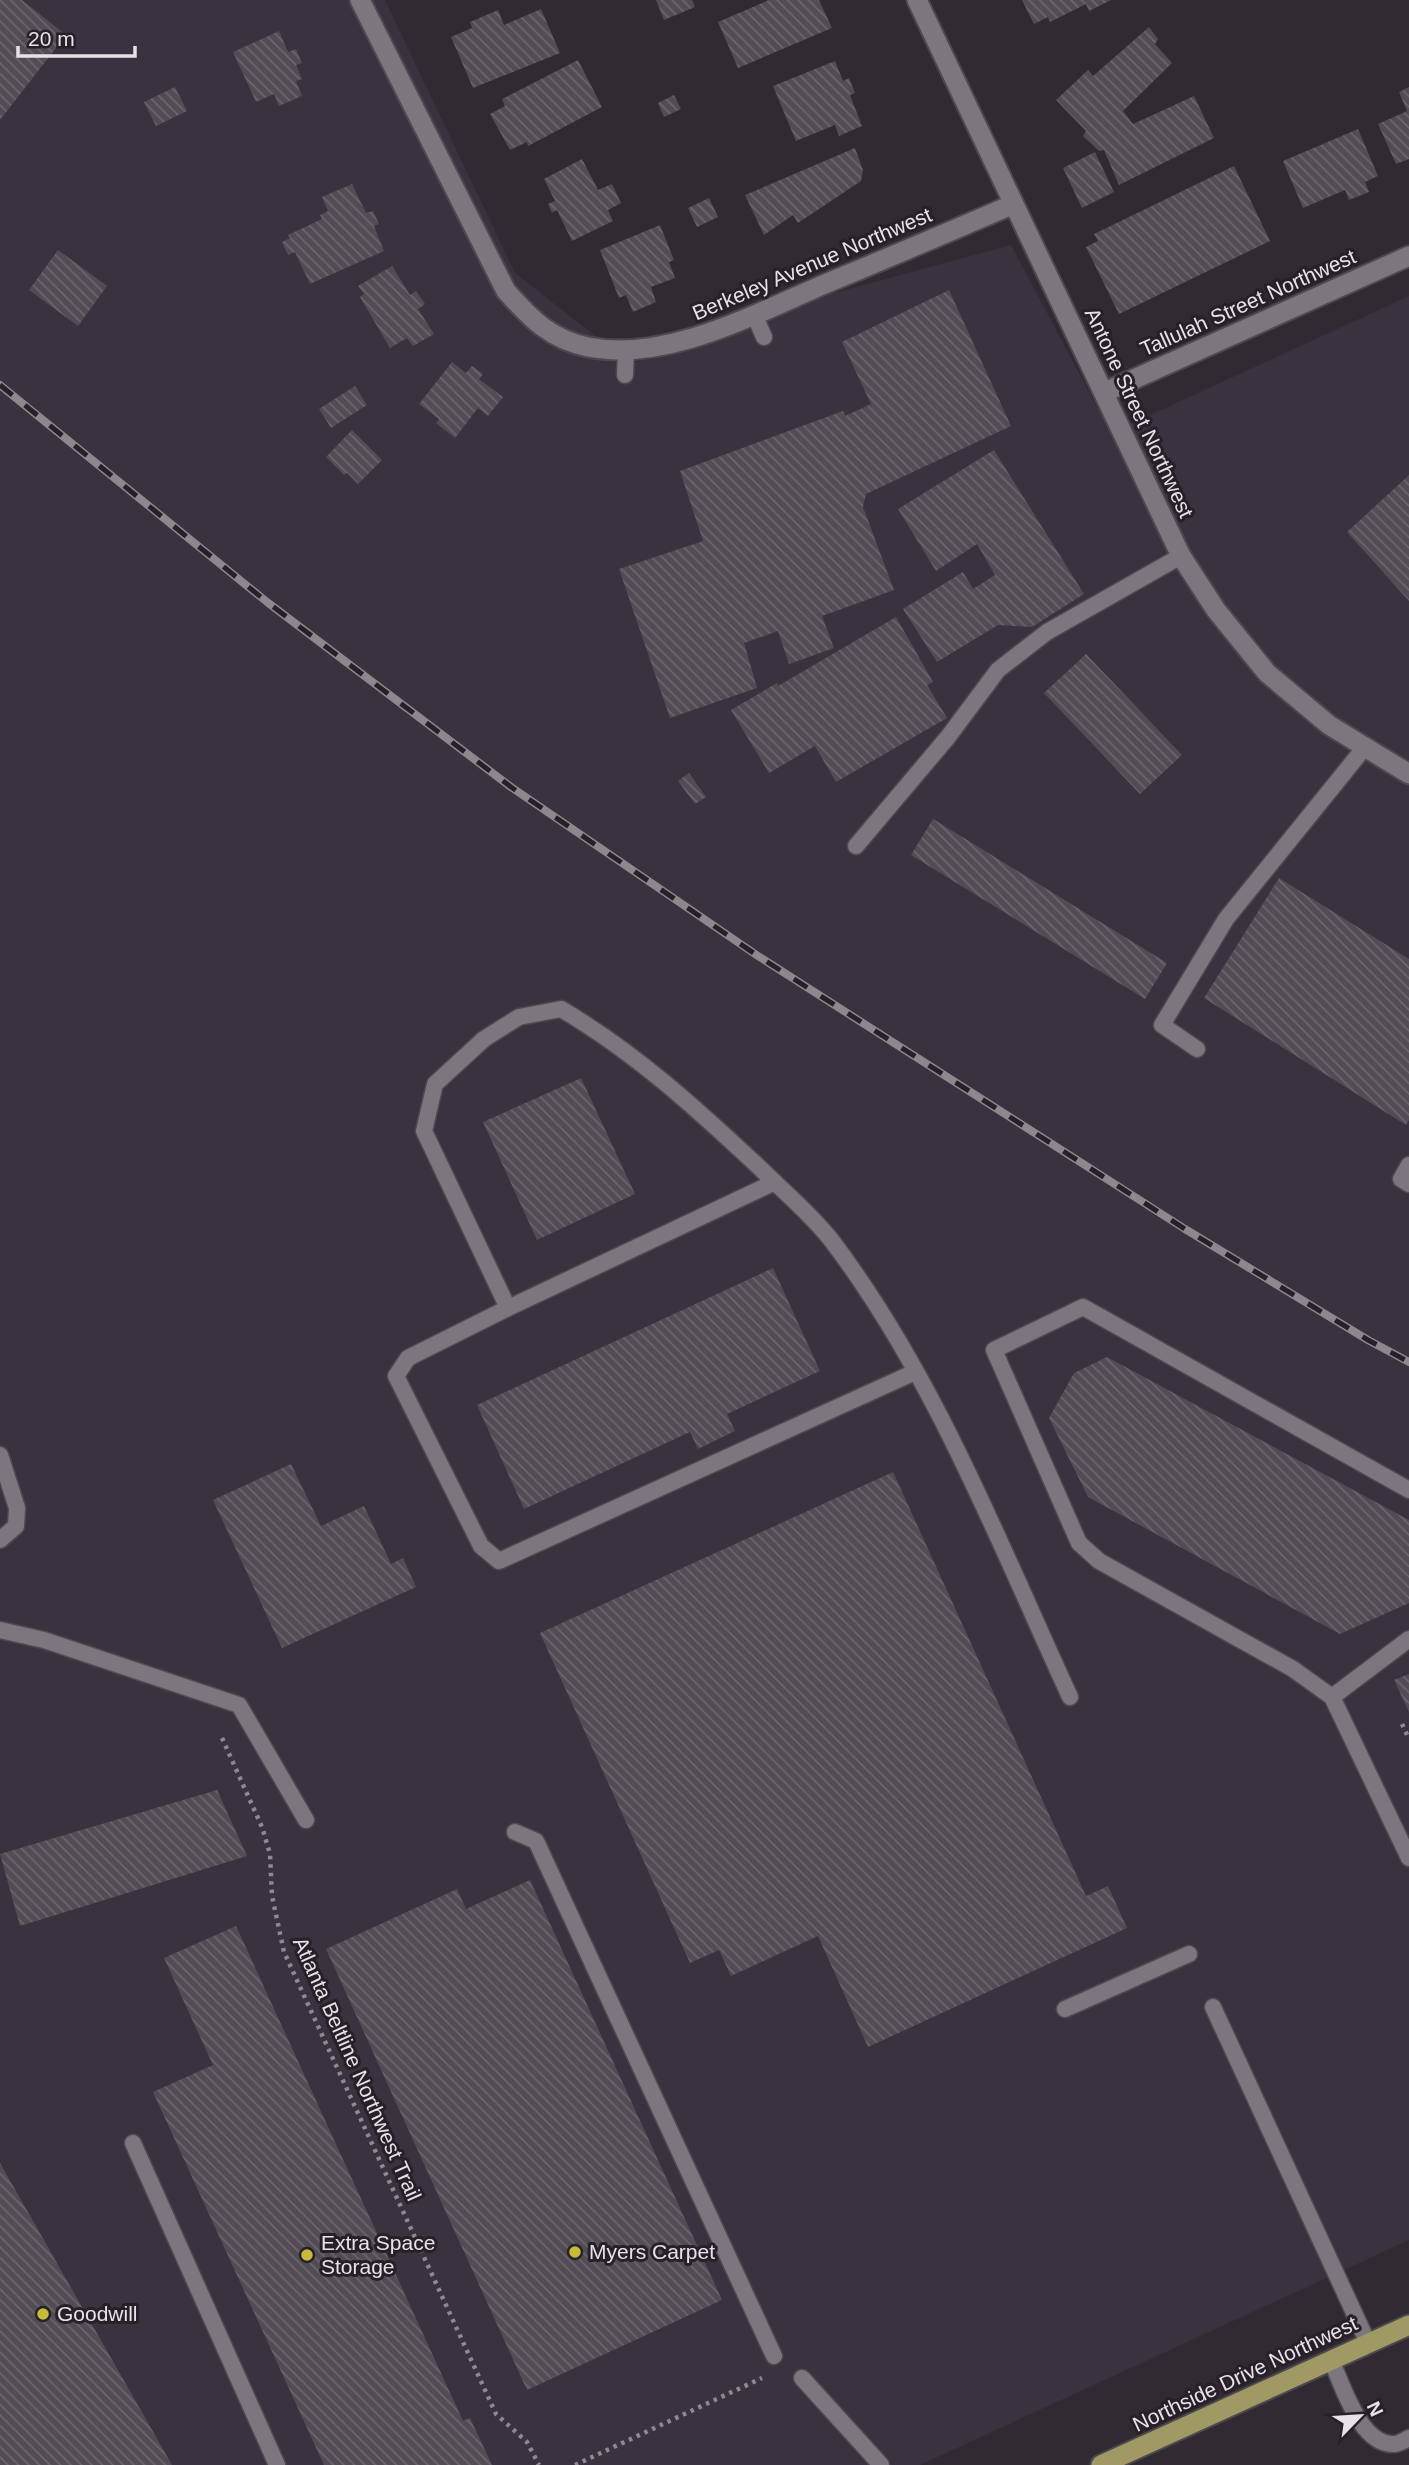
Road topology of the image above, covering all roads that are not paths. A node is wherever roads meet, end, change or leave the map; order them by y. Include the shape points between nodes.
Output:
1 (360, 0) edge
2 (917, 0) edge
3 (1014, 204) junction
4 (1409, 256) edge
5 (754, 314) junction
6 (764, 337) dead end
7 (626, 349) junction
8 (625, 375) dead end
9 (1105, 392) junction
10 (1181, 556) junction
11 (1365, 747) junction
12 (1409, 774) edge
13 (856, 846) dead end
14 (1196, 1049) dead end
15 (1409, 1165) edge
16 (775, 1182) junction
17 (1409, 1184) edge
18 (508, 1308) junction
19 (915, 1372) junction
20 (0, 1455) edge
21 (1409, 1490) edge
22 (0, 1540) edge
23 (0, 1630) edge
24 (1409, 1639) edge
25 (1070, 1697) dead end
26 (1332, 1697) junction
27 (306, 1820) dead end
28 (515, 1832) dead end
29 (1409, 1858) edge
30 (1189, 1954) dead end
31 (1213, 2007) dead end
32 (1065, 2009) dead end
33 (134, 2143) dead end
34 (1409, 2325) edge
35 (1368, 2343) junction
36 (1331, 2360) junction
37 (774, 2364) road end
38 (802, 2378) dead end
39 (1409, 2438) edge
40 (277, 2465) edge
41 (881, 2465) edge
42 (1101, 2465) edge

1 - 7 street, Berkeley Avenue Northwest via 506,291 534,322 564,340
2 - 3 street, Antone Street Northwest
3 - 5 street, Berkeley Avenue Northwest
3 - 9 street, Antone Street Northwest
4 - 9 street, Tallulah Street Northwest
5 - 6 lane
5 - 7 street, Berkeley Avenue Northwest via 695,339
7 - 8 lane
9 - 10 street, Antone Street Northwest
10 - 11 street, Antone Street Northwest via 1216,610 1267,673 1329,725
10 - 13 lane via 1047,632 998,670
11 - 12 street, Antone Street Northwest
11 - 14 lane via 1226,919 1162,1025
15 - 17 lane via 1401,1179
16 - 18 lane
16 - 18 lane via 674,1088 599,1031 561,1009 519,1017 484,1040 435,1084 424,1131
16 - 19 lane via 831,1240
18 - 19 lane via 408,1359 396,1376 481,1546 499,1561
19 - 25 lane
20 - 22 lane via 17,1508 16,1526
21 - 26 lane via 1083,1307 994,1350 1079,1542 1099,1561 1293,1669
23 - 27 lane via 44,1640 239,1705
24 - 26 lane
26 - 29 lane
28 - 37 lane via 536,1840
30 - 32 lane
31 - 35 lane
33 - 40 lane
34 - 35 highway, Northside Drive Northwest
35 - 36 highway, Northside Drive Northwest
36 - 39 lane via 1369,2434 1395,2444
36 - 42 highway, Northside Drive Northwest
38 - 41 lane

